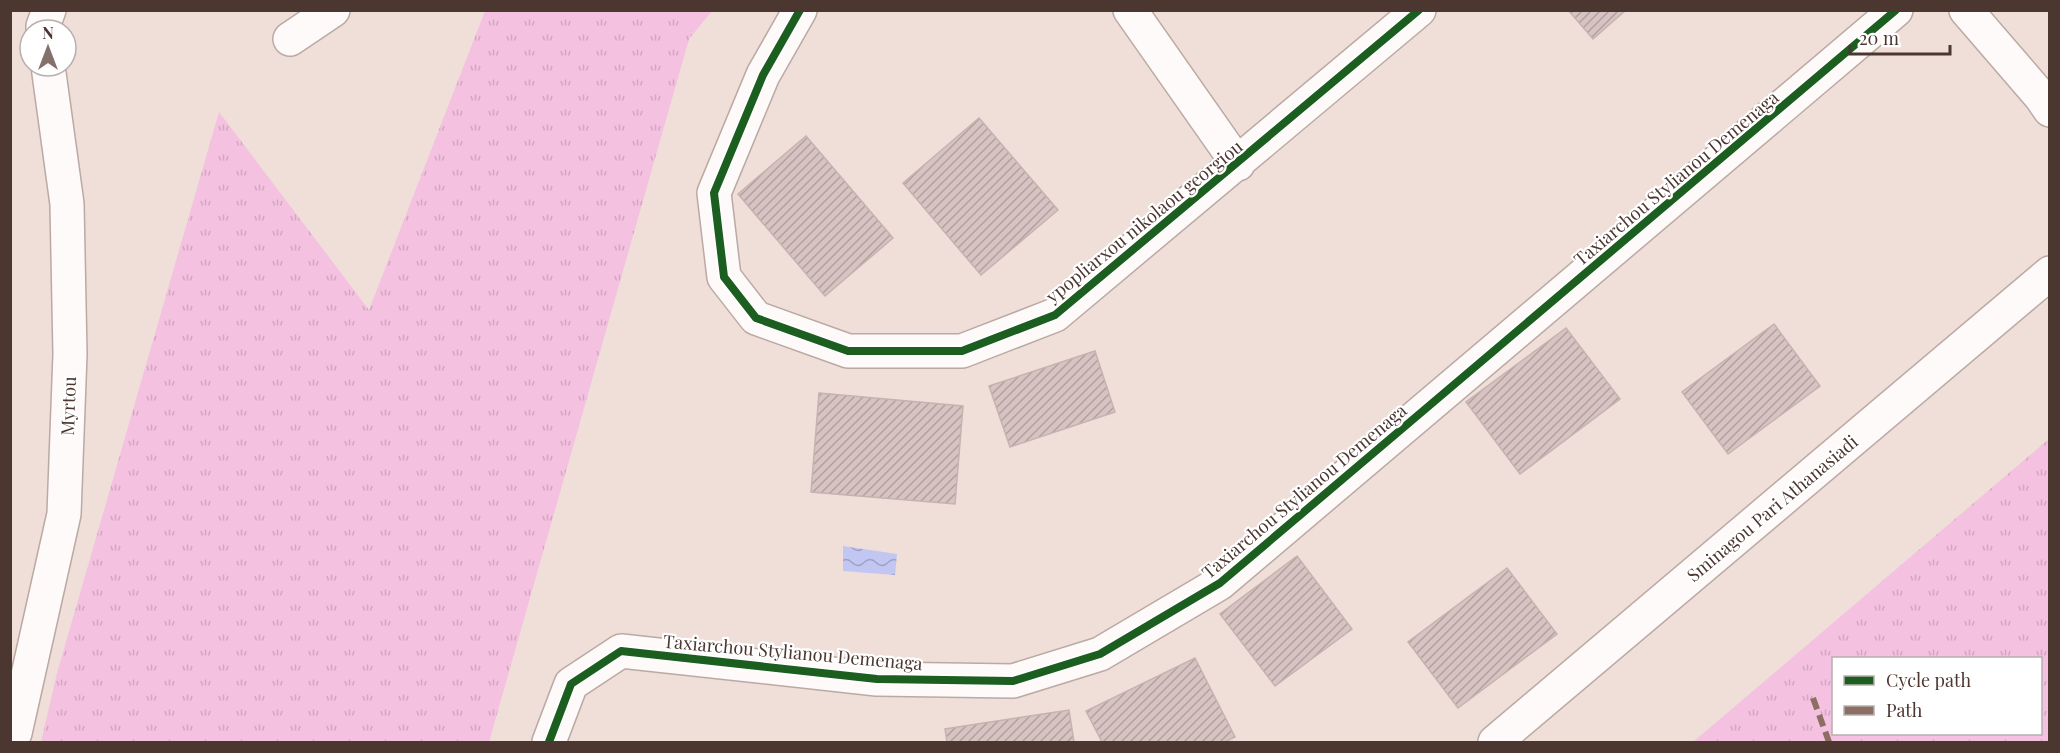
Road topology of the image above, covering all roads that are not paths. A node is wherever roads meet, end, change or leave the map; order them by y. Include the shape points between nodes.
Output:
1 (333, 10) edge
2 (800, 10) edge
3 (1130, 10) edge
4 (1419, 10) edge
5 (1896, 10) edge
6 (1966, 10) edge
7 (290, 39) dead end
8 (50, 78) edge
9 (2049, 110) edge
10 (1238, 164) junction
11 (2049, 273) edge
12 (10, 741) edge
13 (549, 742) edge
14 (1495, 742) edge

1 - 7 street
2 - 10 street, ypopliarxou nikolaou georgiou via 763,75 714,193 724,277 756,318 848,351 962,351 1054,315
3 - 10 street
4 - 10 street, ypopliarxou nikolaou georgiou
5 - 13 street, Taxiarchou Stylianou Demenaga via 1220,583 1100,654 1013,681 877,679 621,651 571,684
6 - 9 street
8 - 12 street, Myrtou via 67,204 70,354 64,514 15,733
11 - 14 street, Sminagou Pari Athanasiadi

